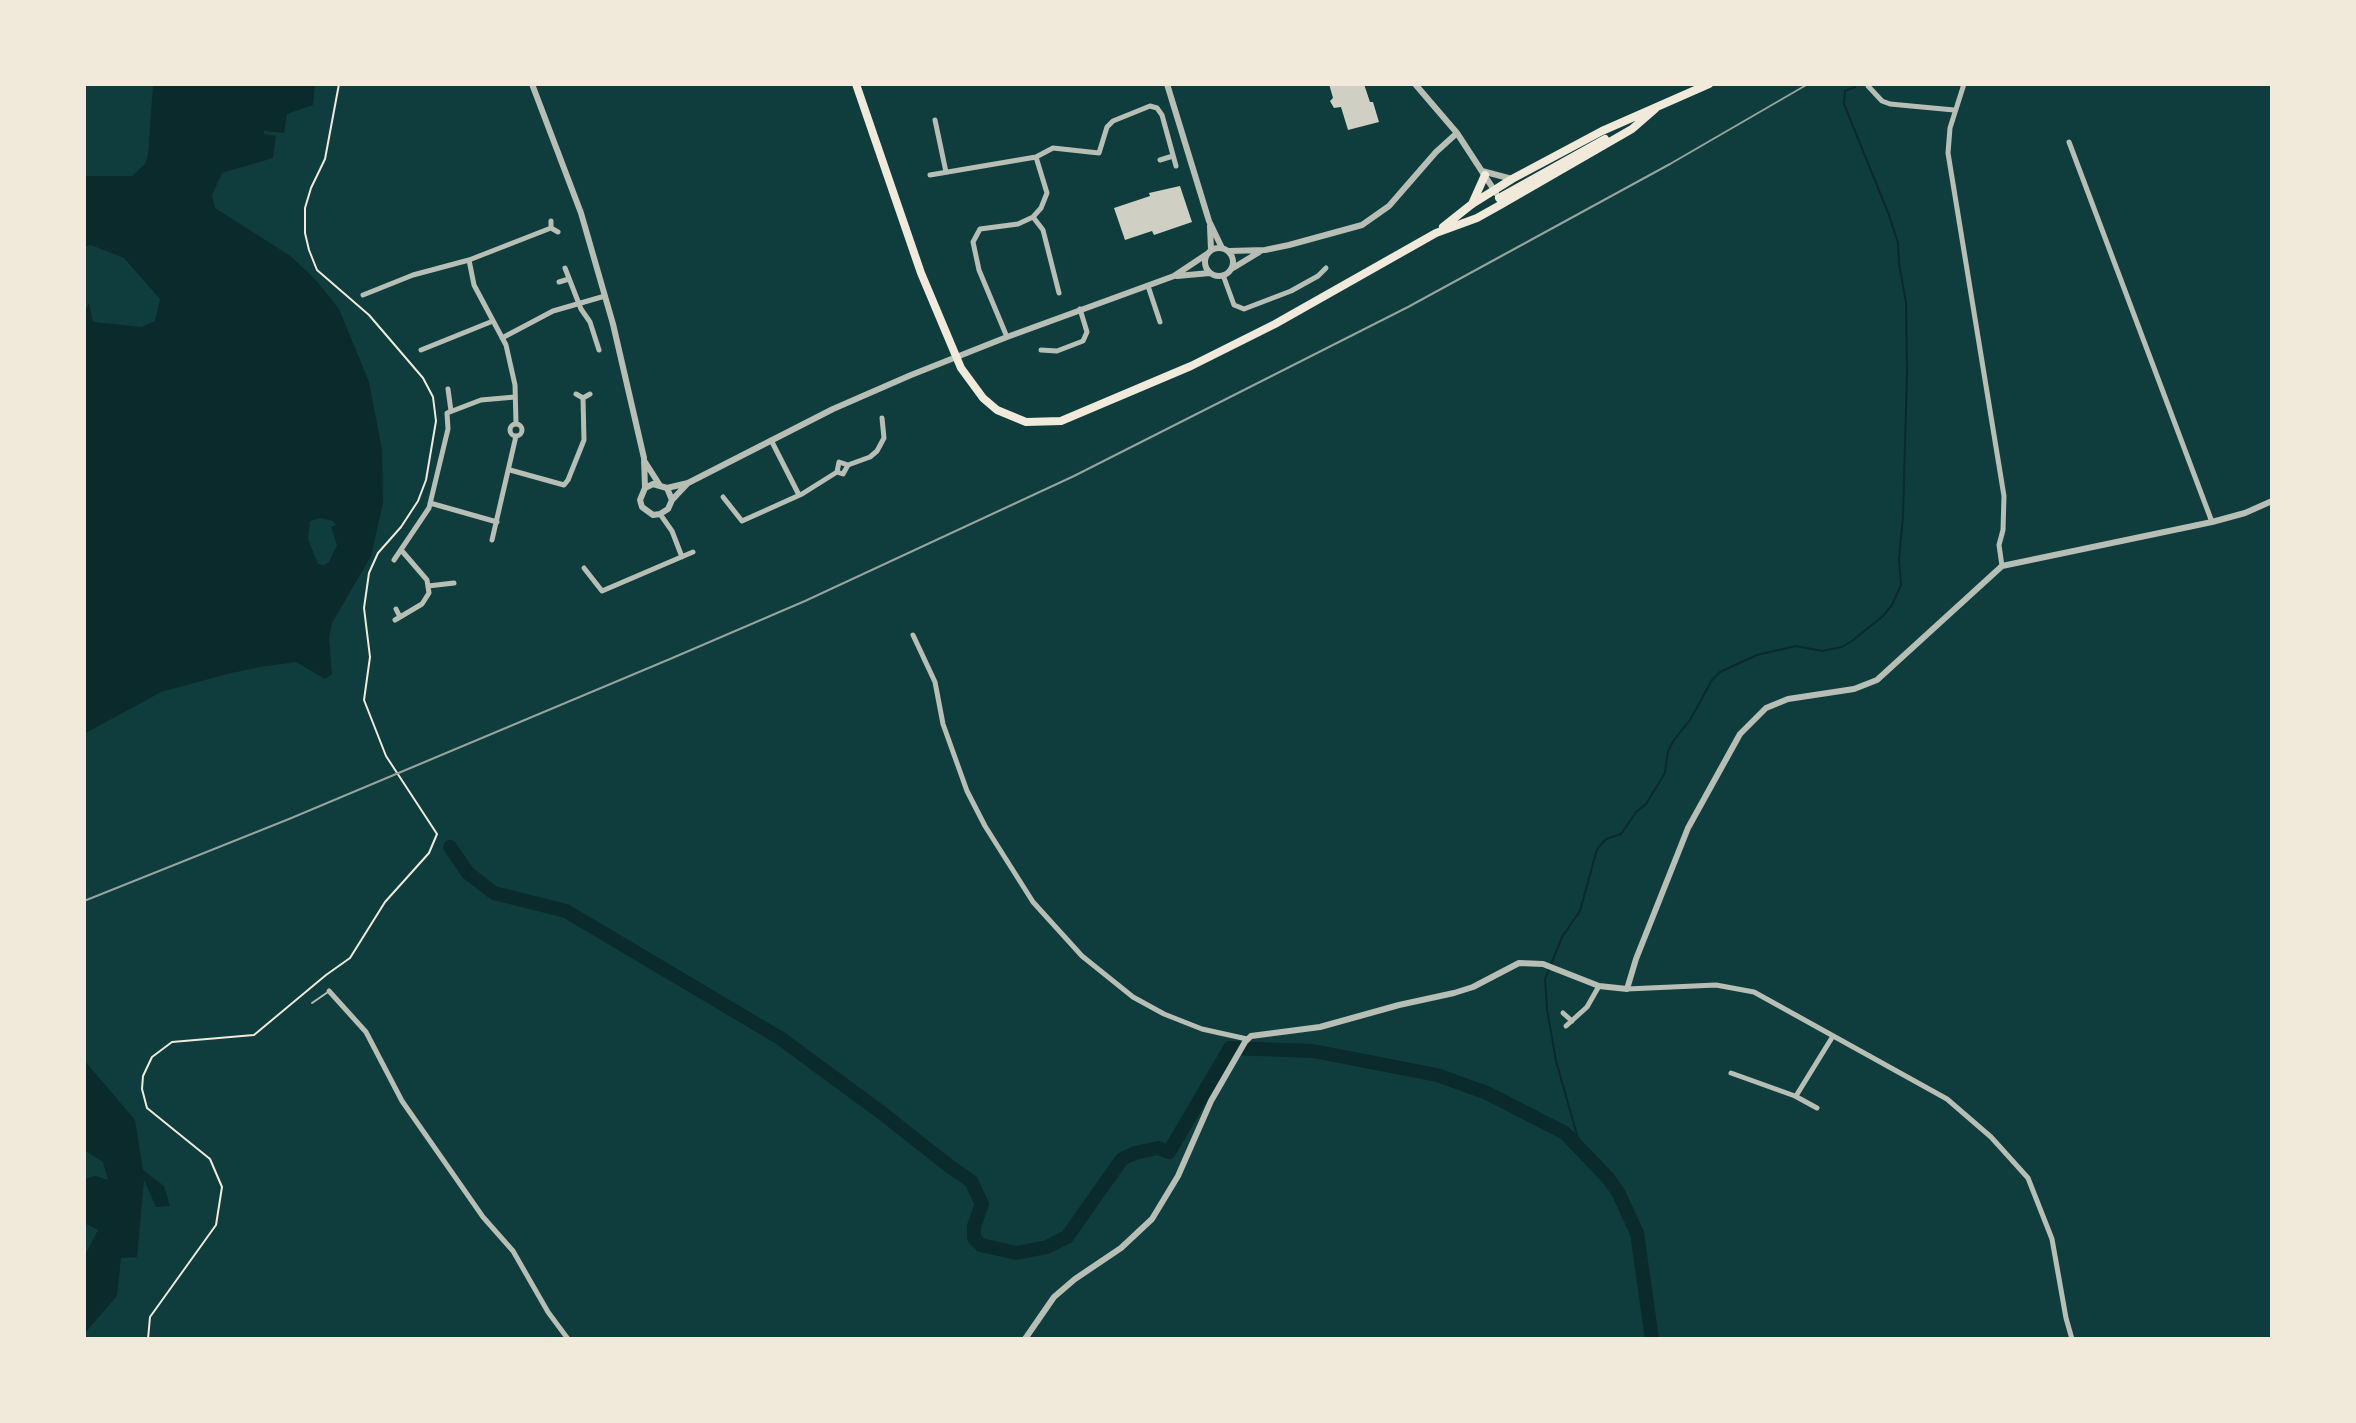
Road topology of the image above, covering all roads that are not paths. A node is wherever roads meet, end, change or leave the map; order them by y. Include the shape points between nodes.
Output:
1 (532, 84) edge
2 (856, 84) edge
3 (1167, 84) edge
4 (1709, 84) edge
5 (1964, 84) edge
6 (1419, 86) edge
7 (1868, 86) dead end
8 (1655, 109) junction
9 (1954, 110) junction
10 (935, 120) dead end
11 (1457, 133) junction
12 (2069, 142) dead end
13 (1173, 156) junction
14 (1036, 157) junction
15 (1160, 160) dead end
16 (1176, 166) dead end
17 (946, 172) junction
18 (1484, 173) junction
19 (930, 175) dead end
20 (1512, 179) junction
21 (1498, 198) junction
22 (1472, 204) junction
23 (1033, 217) junction
24 (1209, 221) junction
25 (558, 232) dead end
26 (1436, 233) junction
27 (1225, 249) junction
28 (1265, 250) junction
29 (1209, 252) junction
30 (469, 260) junction
31 (565, 268) dead end
32 (1326, 268) dead end
33 (1232, 269) junction
34 (1211, 273) junction
35 (1223, 275) junction
36 (1174, 276) junction
37 (569, 279) junction
38 (559, 282) dead end
39 (1148, 286) junction
40 (1059, 293) dead end
41 (363, 295) dead end
42 (605, 296) junction
43 (578, 303) junction
44 (1080, 309) junction
45 (493, 321) junction
46 (1160, 322) dead end
47 (1007, 337) junction
48 (502, 338) junction
49 (421, 350) dead end
50 (599, 350) dead end
51 (1041, 350) dead end
52 (448, 389) dead end
53 (576, 394) dead end
54 (515, 397) junction
55 (451, 411) junction
56 (882, 418) dead end
57 (771, 439) junction
58 (644, 458) junction
59 (510, 470) junction
60 (688, 483) junction
61 (659, 484) junction
62 (645, 488) junction
63 (667, 488) junction
64 (799, 495) junction
65 (723, 497) dead end
66 (672, 500) junction
67 (2272, 501) edge
68 (430, 503) junction
69 (660, 514) junction
70 (497, 522) junction
71 (2212, 522) junction
72 (492, 540) dead end
73 (402, 551) junction
74 (693, 552) dead end
75 (682, 557) junction
76 (394, 560) dead end
77 (2002, 566) junction
78 (584, 568) dead end
79 (454, 583) dead end
80 (428, 586) junction
81 (396, 609) dead end
82 (913, 635) dead end
83 (1599, 986) junction
84 (1627, 989) junction
85 (329, 991) joint
86 (312, 1003) dead end
87 (1563, 1013) dead end
88 (1572, 1021) junction
89 (1566, 1026) dead end
90 (1833, 1036) junction
91 (1246, 1041) junction
92 (1731, 1073) dead end
93 (1795, 1096) junction
94 (1817, 1108) dead end
95 (568, 1339) edge
96 (1025, 1339) edge
97 (2072, 1339) edge

1 - 42 street via 575,195
2 - 26 highway via 921,273 961,368 997,410 1026,422 1061,421 1191,366
3 - 24 street
4 - 8 highway
5 - 9 street
6 - 11 street
7 - 9 street via 1890,104
8 - 20 highway
8 - 21 highway via 1632,129
9 - 77 street via 1950,169 2004,496
10 - 17 street
11 - 18 street
11 - 28 street via 1372,219
12 - 71 street
13 - 14 street via 1162,115 1150,106 1113,121 1099,153 1053,148
13 - 15 street
13 - 16 street
14 - 17 street
14 - 23 street via 1047,193
17 - 19 street
18 - 20 street
18 - 21 street
18 - 22 highway
20 - 21 highway
21 - 22 highway
21 - 26 highway via 1477,218
22 - 26 highway
23 - 40 street via 1043,230
23 - 47 street via 980,229 973,242
24 - 27 street
24 - 29 street
25 - 30 street via 551,224
27 - 28 street
27 - 29 street
27 - 33 street via 1233,259
28 - 33 street
29 - 34 street via 1206,266
29 - 36 street
30 - 41 street
30 - 45 street via 474,285
31 - 37 street
32 - 35 street via 1291,291 1244,309 1234,305
33 - 35 street
34 - 35 street
34 - 36 street
36 - 39 street
37 - 38 street
37 - 43 street
39 - 44 street
39 - 46 street
42 - 43 street
42 - 58 street
43 - 48 street
43 - 50 street
44 - 47 street
44 - 51 street via 1086,328 1083,341 1057,351
45 - 48 street
45 - 49 street
47 - 57 street
48 - 54 street
52 - 55 street
53 - 59 street via 587,396 584,440 564,485
54 - 55 street via 481,400
54 - 59 street
55 - 68 street
56 - 64 street via 884,438 877,451 848,465 839,462 837,472
57 - 60 street
57 - 64 street
58 - 61 street
58 - 62 street
59 - 70 street
60 - 63 street
60 - 66 street
61 - 62 street
61 - 63 street
62 - 69 street via 642,507
63 - 66 street
64 - 65 street via 742,521
66 - 69 street
67 - 71 street
68 - 70 street
68 - 73 street
69 - 75 street
70 - 72 street
71 - 77 street
73 - 76 street
73 - 80 street
74 - 75 street
75 - 78 street via 602,591
77 - 84 street via 1877,680 1788,699 1753,719 1732,746 1688,828
79 - 80 street
80 - 81 street via 422,604 398,618
82 - 91 street via 935,682 943,724 967,791 1033,902 1082,956 1133,997 1202,1029
83 - 84 street
83 - 88 street
83 - 91 street via 1546,964 1519,963 1454,993
84 - 90 street via 1743,988
85 - 86 lane
85 - 95 street via 366,1032 402,1101 513,1251
87 - 88 street
88 - 89 street
90 - 93 street
90 - 97 street via 1938,1091 2021,1167 2052,1239
91 - 96 street via 1152,1219 1054,1297
92 - 93 street
93 - 94 street

